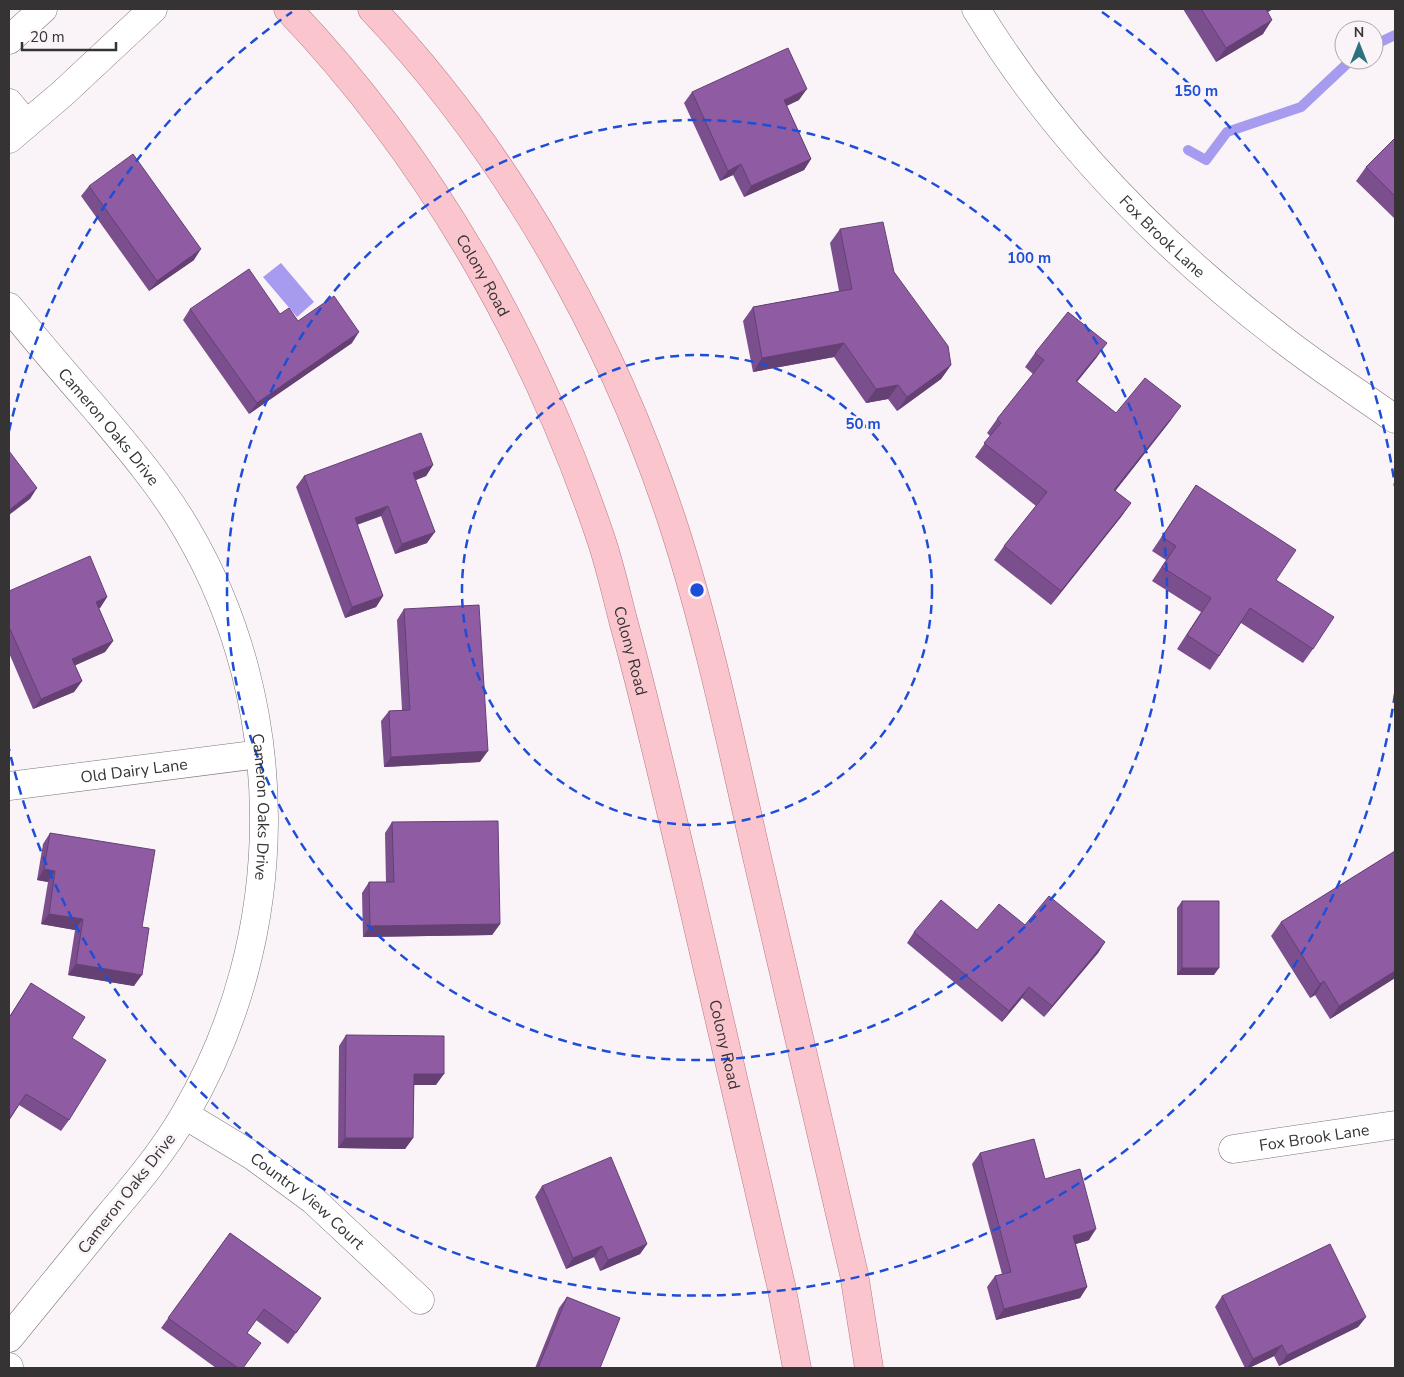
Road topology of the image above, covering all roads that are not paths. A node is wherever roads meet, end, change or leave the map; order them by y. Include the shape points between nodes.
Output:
1 (43, 9) edge
2 (153, 9) edge
3 (288, 9) edge
4 (372, 9) edge
5 (976, 9) edge
6 (9, 40) edge
7 (9, 103) edge
8 (18, 132) edge
9 (9, 308) edge
10 (1395, 419) edge
11 (260, 754) junction
12 (9, 786) edge
13 (185, 1115) junction
14 (1395, 1125) edge
15 (1233, 1149) dead end
16 (420, 1300) dead end
17 (9, 1338) edge
18 (797, 1368) edge
19 (869, 1368) edge

1 - 6 street
2 - 8 street
3 - 18 main road, Colony Road via 374,109 432,189 483,272 529,359 569,450 602,542 644,694 781,1285
4 - 19 main road via 447,97 505,177 593,330 642,438 675,530 717,682 854,1274
5 - 10 street, Fox Brook Lane via 1049,113 1140,215 1197,270 1282,339
7 - 8 street
9 - 11 street, Cameron Oaks Drive via 144,466 189,533 232,623 251,697
11 - 12 street, Old Dairy Lane
11 - 13 street, Cameron Oaks Drive via 264,854 256,925 239,994 223,1037
13 - 16 street, Country View Court via 253,1156 313,1200
13 - 17 street, Cameron Oaks Drive via 153,1162
14 - 15 street, Fox Brook Lane

